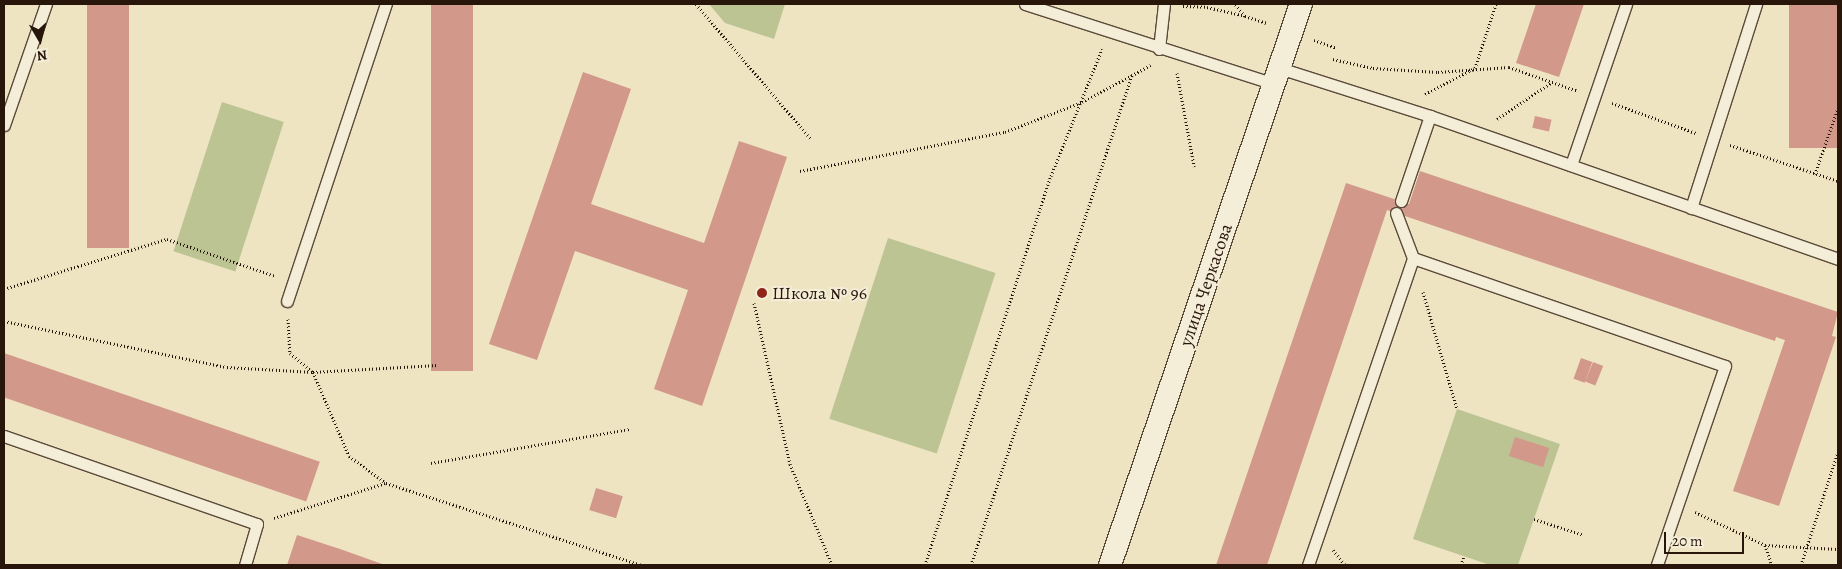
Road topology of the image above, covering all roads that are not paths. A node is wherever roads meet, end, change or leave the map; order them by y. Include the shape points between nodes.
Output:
1 (46, 4) edge
2 (386, 4) edge
3 (1025, 4) edge
4 (1164, 4) edge
5 (1301, 4) edge
6 (1626, 4) edge
7 (1756, 4) edge
8 (1160, 49) junction
9 (1276, 76) junction
10 (1430, 116) junction
11 (4, 125) edge
12 (1571, 165) junction
13 (1400, 201) dead end
14 (1690, 208) junction
15 (1396, 213) dead end
16 (1413, 258) junction
17 (1838, 259) edge
18 (287, 301) road end
19 (4, 436) edge
20 (244, 565) edge
21 (1110, 565) edge
22 (1308, 565) edge
23 (1657, 565) edge

1 - 11 lane
2 - 18 lane
3 - 8 lane
4 - 8 lane
5 - 9 street, улица Черкасова
6 - 12 lane
7 - 14 lane
8 - 9 lane
9 - 10 lane
9 - 21 street, улица Черкасова
10 - 12 lane
10 - 13 lane
12 - 14 lane
14 - 17 lane
15 - 16 lane
16 - 22 lane
16 - 23 lane via 1725,366
19 - 20 lane via 256,524

